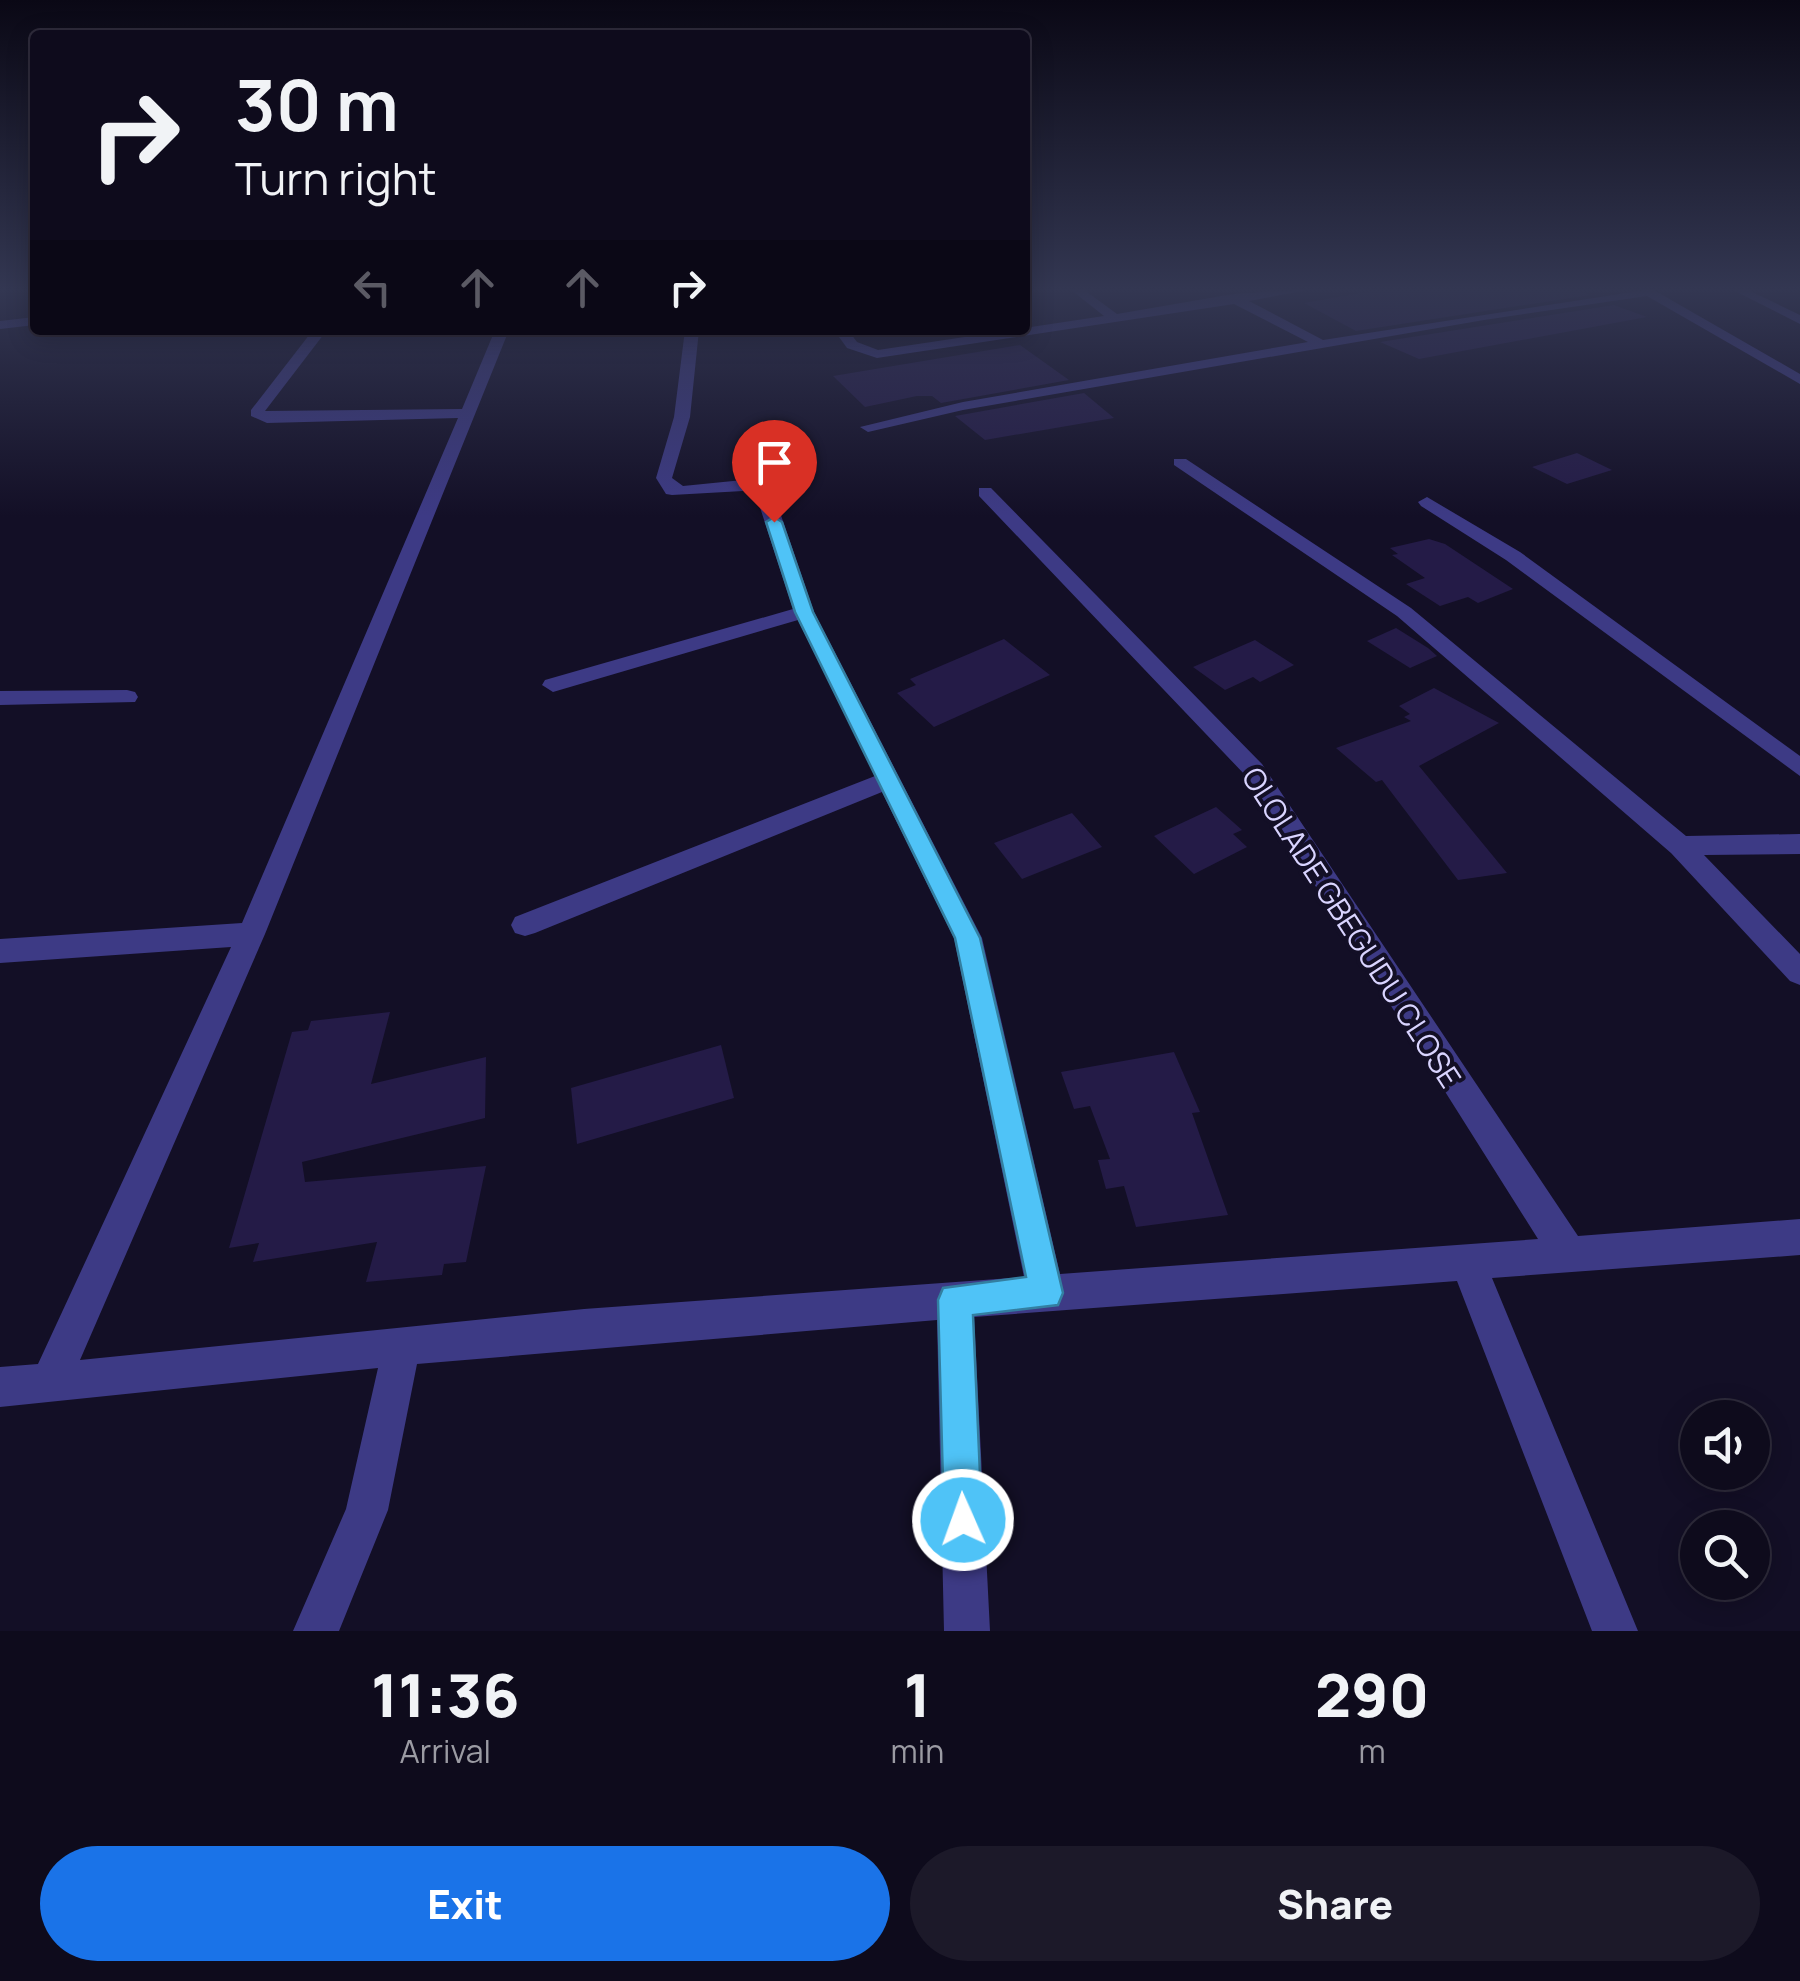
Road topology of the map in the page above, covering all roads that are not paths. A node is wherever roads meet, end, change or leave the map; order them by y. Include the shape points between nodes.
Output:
1 (293, 365) edge
2 (486, 365) edge
3 (688, 365) edge
4 (1204, 365) edge
5 (1775, 365) edge
6 (1800, 380) edge
7 (465, 413) junction
8 (868, 427) dead end
9 (1180, 462) dead end
10 (986, 492) dead end
11 (1427, 502) dead end
12 (804, 612) junction
13 (553, 685) dead end
14 (127, 697) dead end
15 (0, 698) edge
16 (1800, 768) edge
17 (888, 780) junction
18 (1800, 844) edge
19 (1680, 846) junction
20 (525, 925) dead end
21 (251, 934) junction
22 (0, 951) edge
23 (1800, 973) edge
24 (1800, 1237) edge
25 (1568, 1254) junction
26 (1467, 1260) junction
27 (1046, 1293) junction
28 (955, 1300) junction
29 (402, 1346) junction
30 (51, 1380) junction
31 (0, 1387) edge
32 (316, 1631) edge
33 (967, 1631) edge
34 (1615, 1631) edge

1 - 7 street via 256,413
2 - 7 street
3 - 12 street via 664,478 686,494 748,485 764,492
4 - 8 street
5 - 6 street
7 - 21 street
9 - 19 street via 1404,612
10 - 25 street, OLOLADE GBEGUDU CLOSE via 1254,770
11 - 16 street via 1513,556
12 - 13 street
12 - 17 street
14 - 15 street
17 - 20 street
17 - 27 street via 968,938
18 - 19 street
19 - 23 street
21 - 22 street
21 - 30 street
24 - 25 street
25 - 26 street
26 - 27 street
26 - 34 street
27 - 28 street
28 - 29 street
28 - 33 street
29 - 30 street
29 - 32 street via 366,1510
30 - 31 street

